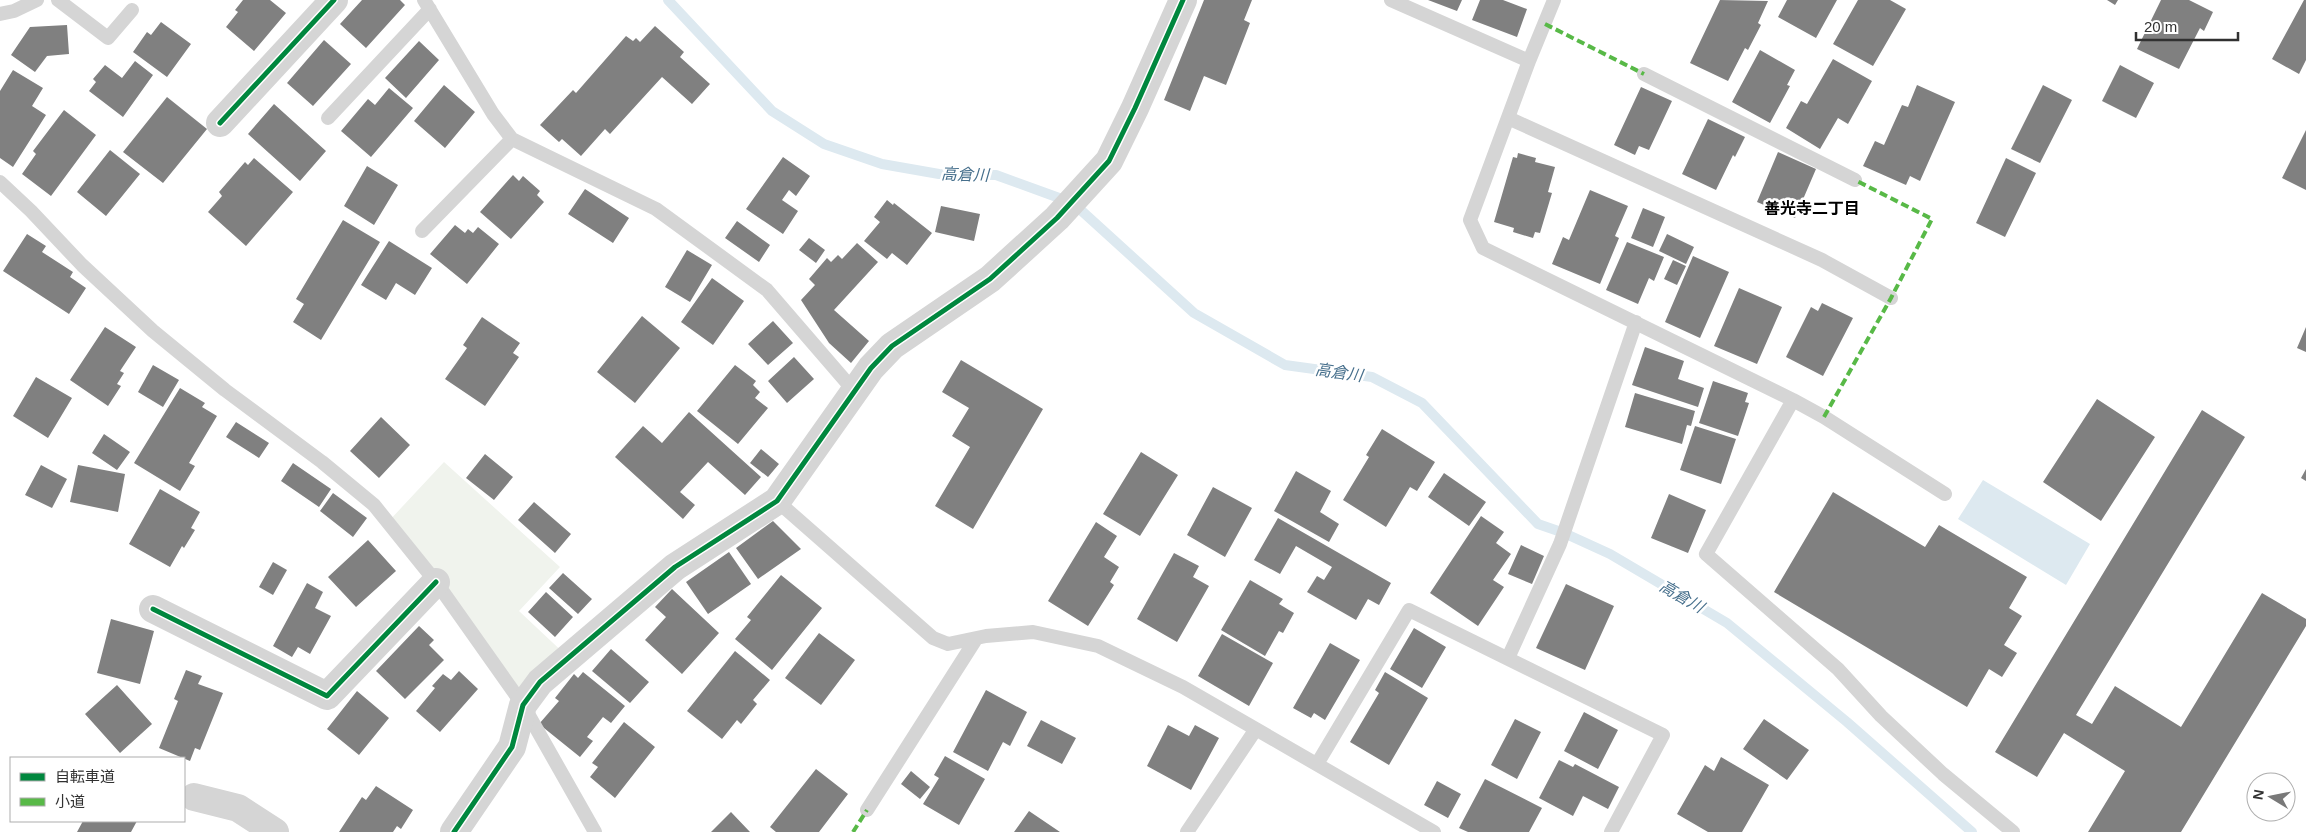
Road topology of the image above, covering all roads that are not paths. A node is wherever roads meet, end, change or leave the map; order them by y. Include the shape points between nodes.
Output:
1 (37, 0) edge
2 (58, 0) edge
3 (334, 0) edge
4 (1183, 0) edge
5 (1391, 0) edge
6 (1554, 0) edge
7 (427, 5) edge
8 (132, 10) dead end
9 (0, 14) edge
10 (1529, 61) junction
11 (1644, 74) dead end
12 (328, 118) dead end
13 (1508, 118) junction
14 (220, 123) dead end
15 (512, 139) junction
16 (1855, 180) dead end
17 (0, 182) edge
18 (422, 231) dead end
19 (1891, 298) dead end
20 (1636, 322) junction
21 (855, 392) junction
22 (1793, 400) junction
23 (1945, 494) dead end
24 (777, 501) junction
25 (436, 582) junction
26 (153, 610) dead end
27 (976, 639) junction
28 (1508, 658) junction
29 (523, 705) junction
30 (1256, 728) junction
31 (1317, 764) junction
32 (194, 797) dead end
33 (867, 810) dead end
34 (275, 832) edge
35 (454, 832) edge
36 (595, 832) edge
37 (1187, 832) edge
38 (1434, 832) edge
39 (1610, 832) edge
40 (2013, 832) edge

1 - 9 lane
2 - 8 lane via 108,38
3 - 14 street
4 - 21 street via 1109,161 1057,218 990,279 892,346 871,368
5 - 10 lane
6 - 10 lane
7 - 12 lane
7 - 15 lane via 493,114
10 - 13 lane
11 - 16 lane
13 - 19 lane via 1822,260
13 - 20 lane via 1470,220 1483,248
15 - 18 lane
15 - 21 lane via 656,209 766,290
17 - 25 lane via 153,331 374,506
20 - 22 lane
20 - 28 lane via 1560,544
21 - 24 street
22 - 23 lane
22 - 40 lane via 1706,554 1838,669 1881,716 1943,774
24 - 27 lane via 933,638 948,644
24 - 29 street via 675,567 540,682
25 - 26 street via 327,696
25 - 29 lane
27 - 30 lane via 1033,632 1098,646 1183,687
27 - 33 lane
28 - 31 lane via 1409,610
28 - 39 lane via 1663,735
29 - 35 street via 512,747
29 - 36 lane
30 - 31 lane
30 - 37 lane
31 - 38 lane
32 - 34 street via 238,808

